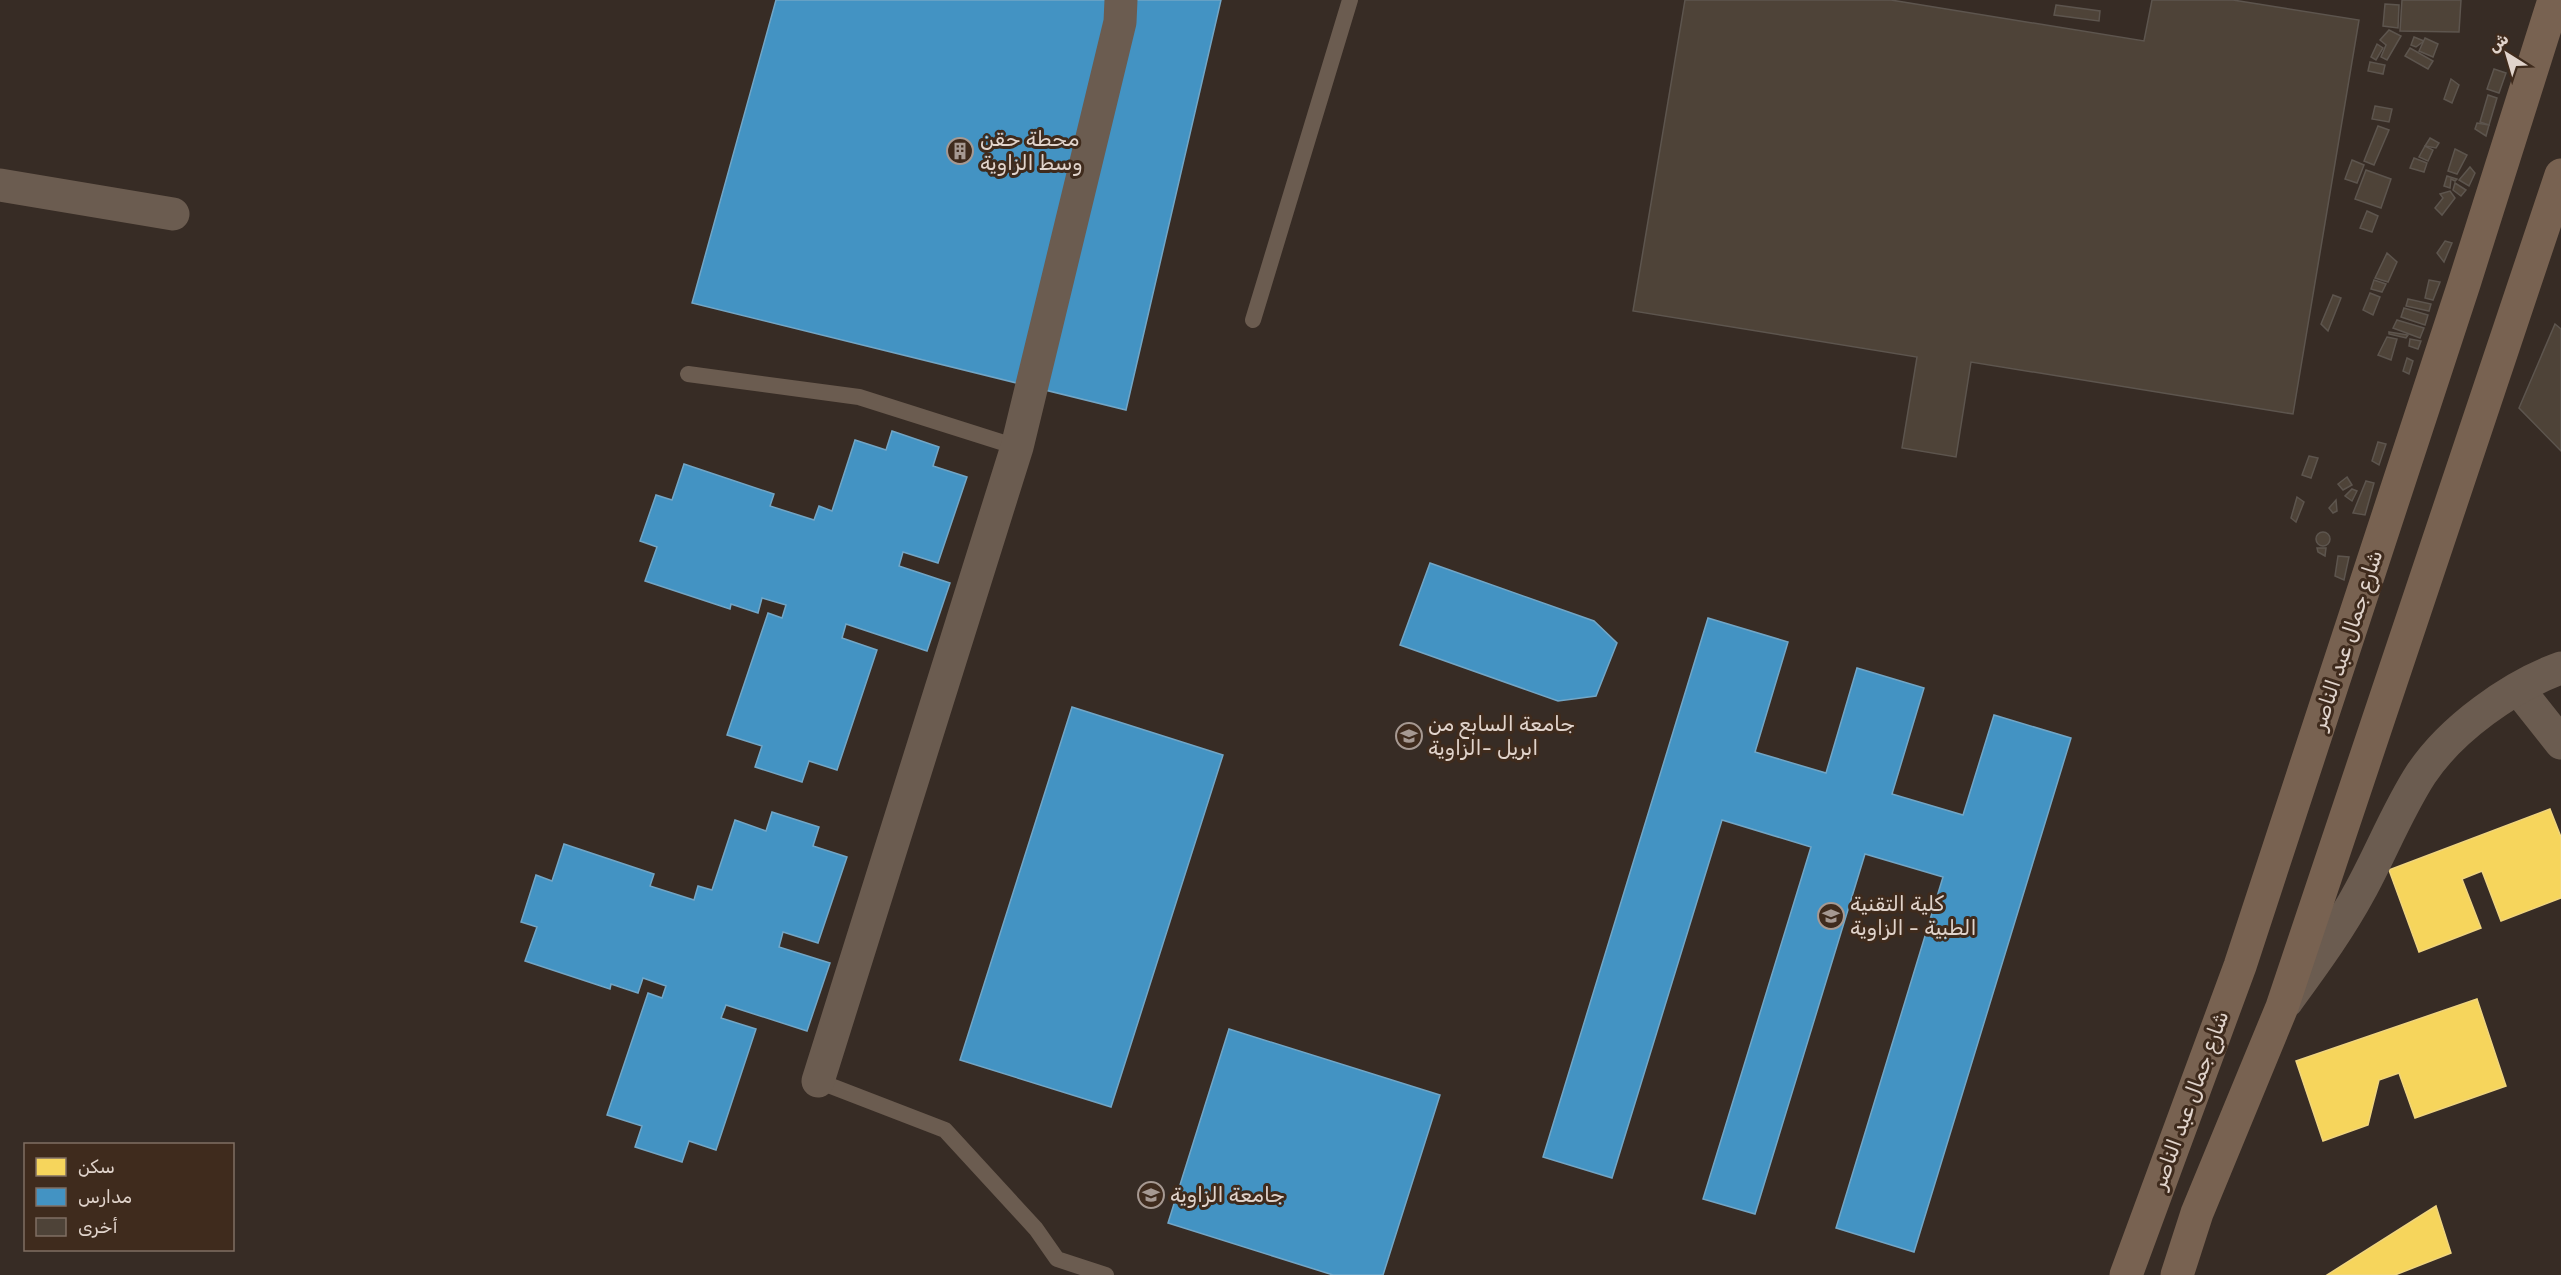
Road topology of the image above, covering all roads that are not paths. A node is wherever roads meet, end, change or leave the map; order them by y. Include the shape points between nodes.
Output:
1 (1121, 0) edge
2 (1350, 0) edge
3 (2554, 0) edge
4 (2561, 175) edge
5 (0, 185) edge
6 (173, 214) dead end
7 (1253, 320) dead end
8 (688, 374) dead end
9 (1017, 447) junction
10 (2561, 668) edge
11 (2519, 690) junction
12 (2561, 743) edge
13 (2282, 1007) junction
14 (818, 1081) joint
15 (1106, 1275) edge
16 (2126, 1275) edge
17 (2177, 1275) edge

1 - 9 street via 1120,22
2 - 7 lane
3 - 16 main road, شارع جمال عبد الناصر via 2240,966
4 - 13 main road
5 - 6 street
8 - 9 lane via 859,397
9 - 14 street
10 - 11 street
11 - 12 street
11 - 13 street via 2489,707 2458,732 2422,773 2336,932
13 - 17 main road via 2197,1213
14 - 15 lane via 945,1130 1035,1229 1057,1259

